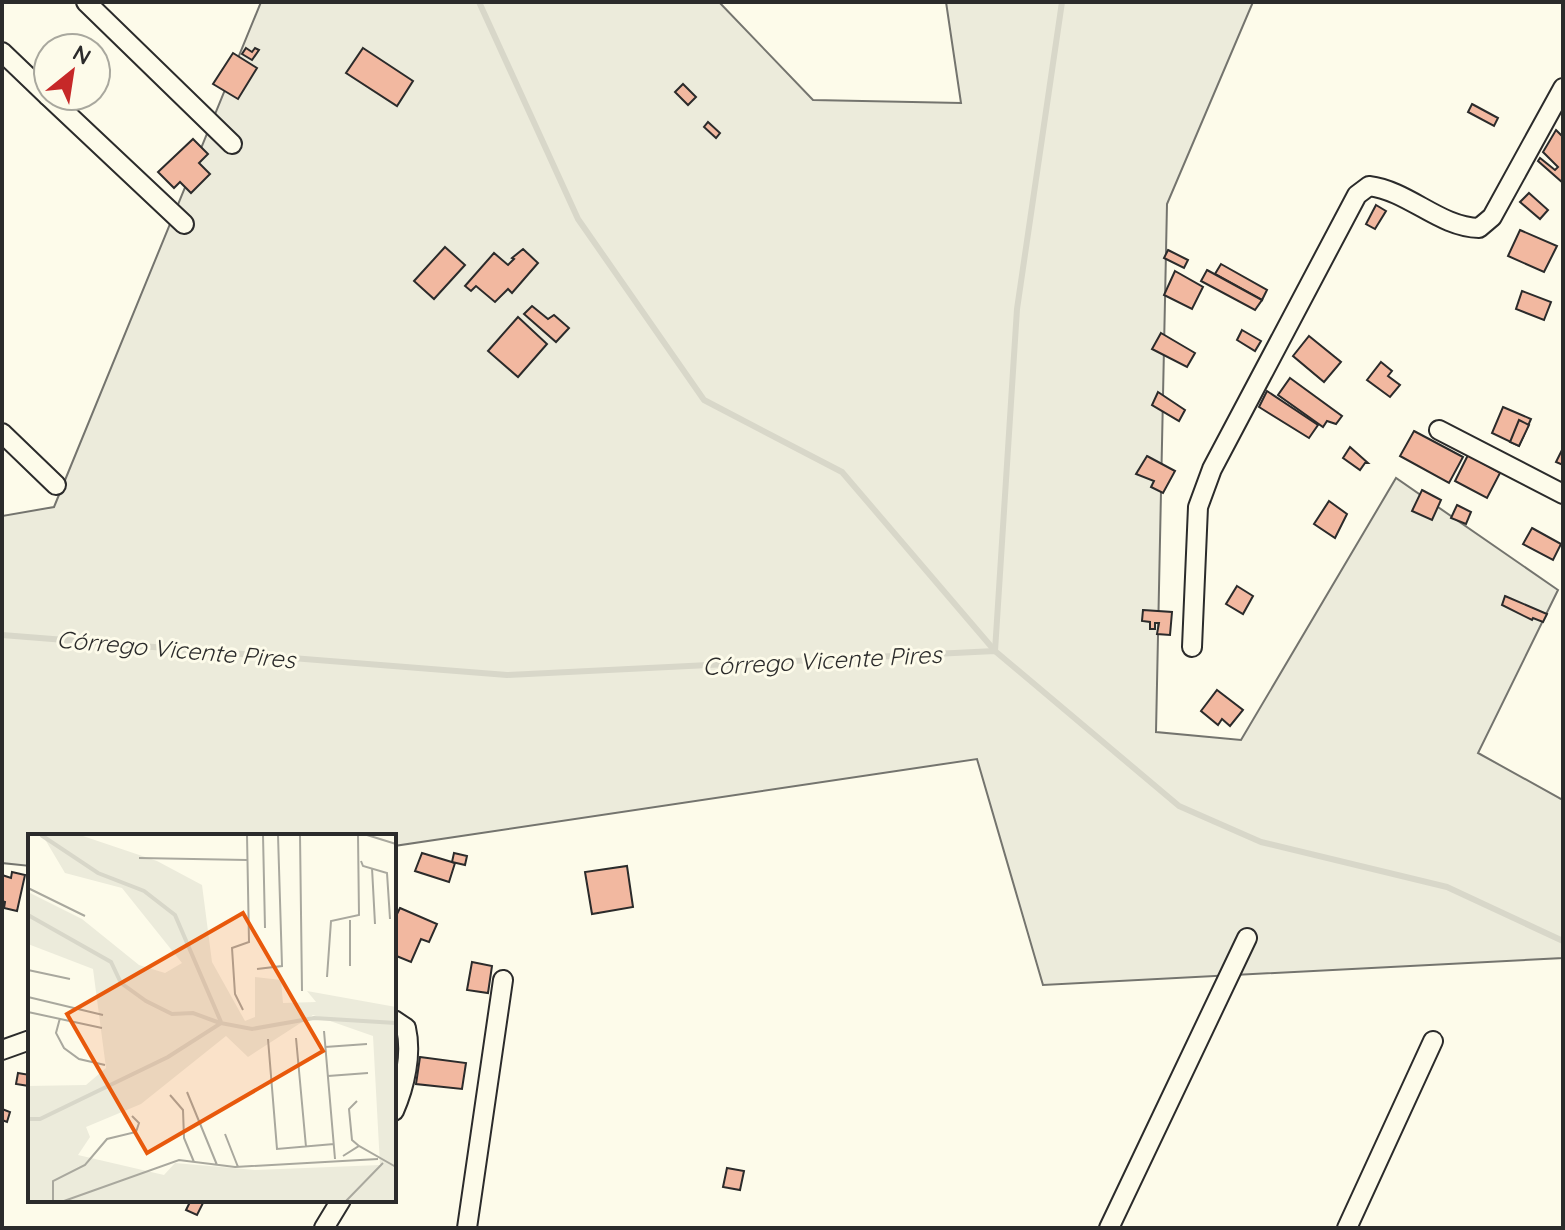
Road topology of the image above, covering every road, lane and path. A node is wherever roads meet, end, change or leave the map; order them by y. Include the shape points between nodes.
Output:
1 (86, 2) edge
2 (2, 52) edge
3 (32, 81) edge
4 (1563, 88) edge
5 (65, 112) edge
6 (232, 144) dead end
7 (184, 224) dead end
8 (1439, 430) dead end
9 (2, 433) edge
10 (56, 485) dead end
11 (1563, 494) edge
12 (1192, 647) dead end
13 (1247, 938) dead end
14 (503, 980) dead end
15 (396, 1021) edge
16 (28, 1041) edge
17 (1433, 1041) dead end
18 (2, 1050) edge
19 (396, 1105) edge
20 (340, 1202) edge
21 (324, 1228) edge
22 (467, 1228) edge
23 (1109, 1228) edge
24 (1347, 1228) edge

1 - 6 street
2 - 3 street
4 - 12 street via 1492,217 1479,228 1461,227 1385,188 1369,186 1357,195 1212,469 1198,507
5 - 7 street
8 - 11 street
9 - 10 street
13 - 23 street
14 - 22 street
15 - 19 street via 406,1028 409,1039
16 - 18 street
17 - 24 street
20 - 21 street

